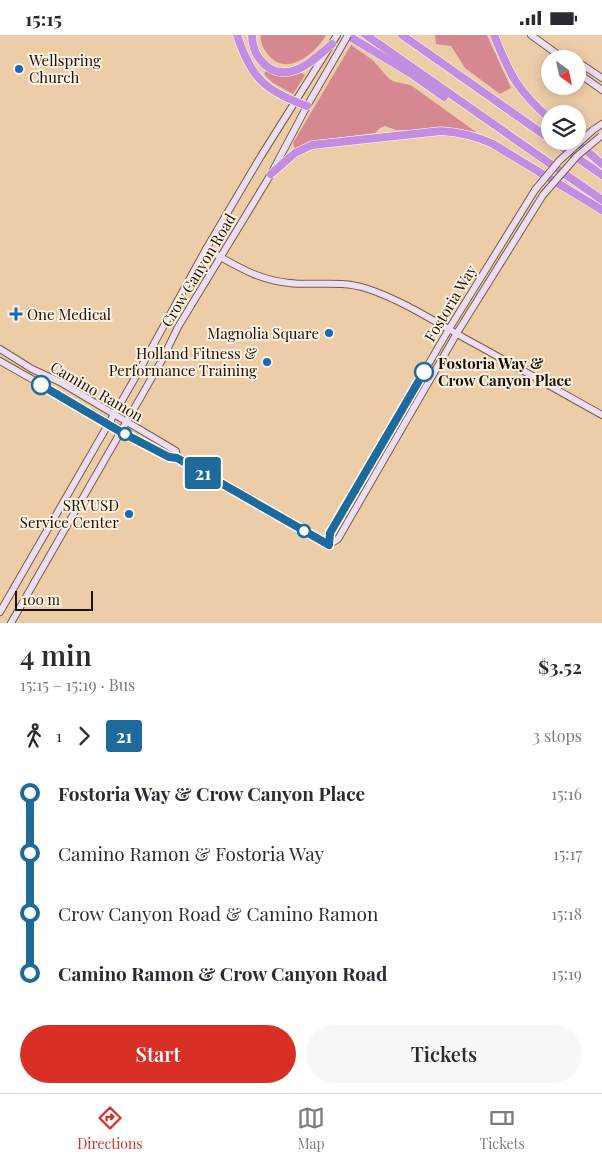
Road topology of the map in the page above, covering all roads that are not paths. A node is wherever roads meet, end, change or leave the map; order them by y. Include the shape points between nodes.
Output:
1 (237, 35) edge
2 (252, 35) edge
3 (337, 35) edge
4 (348, 35) edge
5 (366, 35) edge
6 (402, 35) edge
7 (494, 35) edge
8 (531, 35) edge
9 (332, 45) junction
10 (552, 50) edge
11 (586, 67) edge
12 (586, 72) edge
13 (600, 77) edge
14 (586, 79) edge
15 (602, 90) edge
16 (296, 102) junction
17 (463, 104) junction
18 (307, 106) junction
19 (541, 111) edge
20 (602, 124) edge
21 (541, 133) edge
22 (601, 136) edge
23 (566, 150) edge
24 (586, 150) edge
25 (602, 164) edge
26 (271, 174) junction
27 (602, 175) edge
28 (602, 200) edge
29 (602, 210) edge
30 (206, 249) junction
31 (220, 257) junction
32 (449, 329) junction
33 (457, 333) junction
34 (0, 349) edge
35 (0, 361) edge
36 (114, 414) junction
37 (602, 415) edge
38 (126, 422) junction
39 (108, 424) junction
40 (121, 432) junction
41 (378, 450) junction
42 (387, 454) junction
43 (177, 458) junction
44 (329, 545) junction
45 (0, 612) edge
46 (11, 623) edge

1 - 16 highway via 246,62 258,77
2 - 9 highway via 258,57 277,71 297,70
3 - 9 street, Crow Canyon Road
4 - 17 highway via 444,97
4 - 18 street, Crow Canyon Road, bridge
5 - 17 highway
6 - 21 highway
7 - 19 highway via 506,67 519,89
8 - 10 street
9 - 16 street, Crow Canyon Road
11 - 13 street
12 - 13 street
14 - 15 street
16 - 18 highway
16 - 30 street, Crow Canyon Road
17 - 28 highway
18 - 26 street, Crow Canyon Road
20 - 32 street, Fostoria Way, bridge via 559,161 535,190
22 - 33 street, Fostoria Way, bridge via 571,162 542,195
23 - 27 highway
24 - 25 highway
26 - 29 highway via 295,153 312,145 452,132 497,146
26 - 31 street, Crow Canyon Road
30 - 31 street
30 - 36 street, Crow Canyon Road
31 - 32 street via 250,274 269,279 363,287
31 - 38 street, Crow Canyon Road
32 - 33 street
32 - 41 street, Fostoria Way
33 - 37 street
33 - 42 street, Fostoria Way
34 - 36 street, Camino Ramon
35 - 39 street, Camino Ramon
36 - 38 street, Camino Ramon
36 - 39 street, Crow Canyon Road
38 - 40 street, Crow Canyon Road
38 - 43 street, Camino Ramon via 176,451
39 - 40 street, Camino Ramon
39 - 45 street, Crow Canyon Road
40 - 43 street, Camino Ramon
40 - 46 street, Crow Canyon Road
41 - 42 street
41 - 44 street, Fostoria Way via 330,533
42 - 44 street, Fostoria Way via 338,539
43 - 44 street, Camino Ramon

